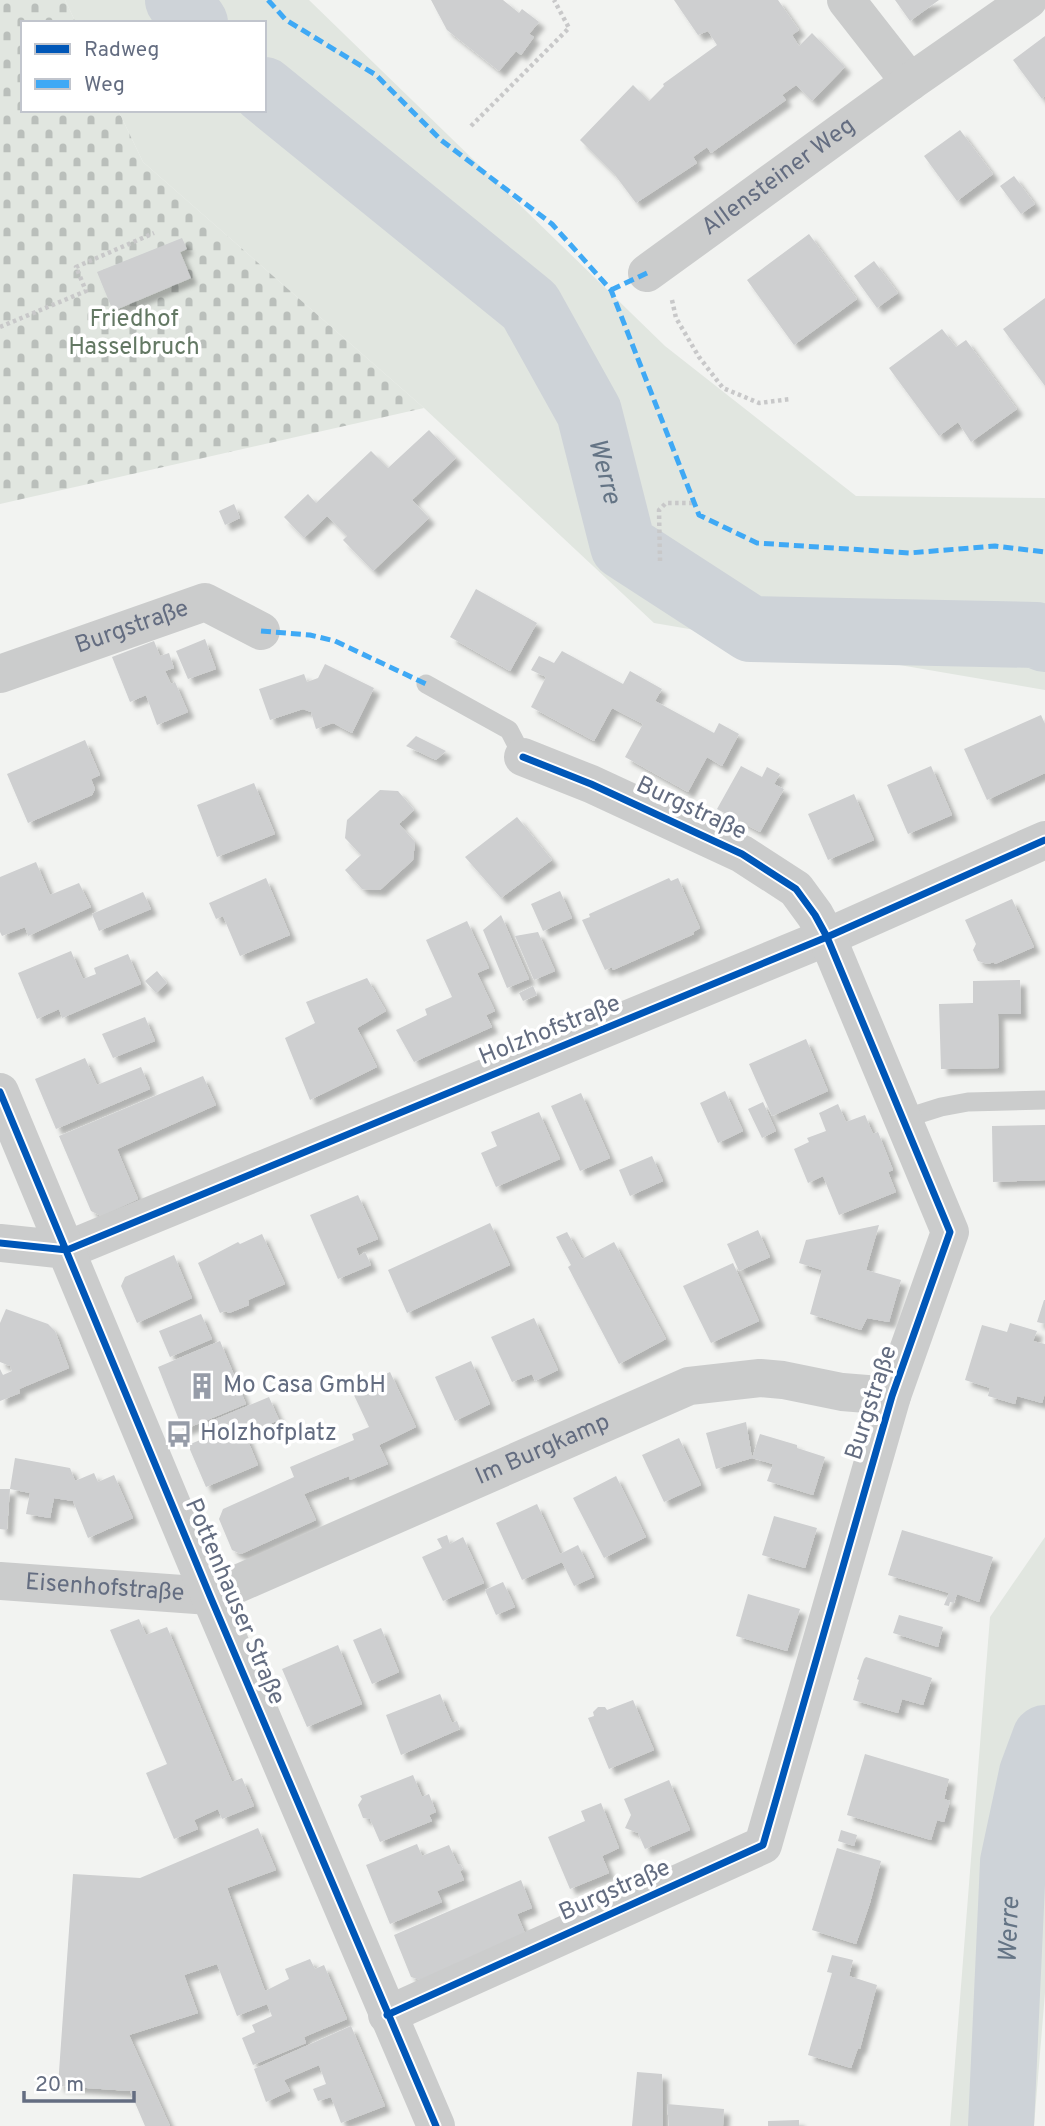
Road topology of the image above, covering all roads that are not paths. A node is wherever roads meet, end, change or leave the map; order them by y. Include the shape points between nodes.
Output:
1 (846, 0) edge
2 (1028, 0) edge
3 (910, 82) junction
4 (654, 268) road end
5 (261, 631) dead end
6 (0, 674) edge
7 (426, 684) dead end
8 (523, 757) joint
9 (1045, 840) edge
10 (827, 937) junction
11 (0, 1092) edge
12 (1045, 1100) edge
13 (903, 1119) junction
14 (0, 1243) edge
15 (66, 1250) junction
16 (891, 1396) junction
17 (0, 1581) edge
18 (210, 1596) junction
19 (387, 2015) junction
20 (436, 2126) edge

1 - 3 street
2 - 3 street, Allensteiner Weg
3 - 4 street, Allensteiner Weg
5 - 6 street, Burgstraße via 205,602
7 - 8 lane via 509,730
8 - 10 street, Burgstraße via 742,854 796,889
9 - 10 street, Holzhofstraße
10 - 13 street, Burgstraße
10 - 15 street, Holzhofstraße
11 - 15 street, Pottenhauser Straße
12 - 13 lane via 968,1102
13 - 16 street, Burgstraße via 950,1232
14 - 15 street
15 - 18 street, Pottenhauser Straße
16 - 18 street, Im Burgkamp via 760,1378 689,1386
16 - 19 street, Burgstraße via 763,1845
17 - 18 street, Eisenhofstraße
18 - 19 street, Pottenhauser Straße
19 - 20 street, Pottenhauser Straße

